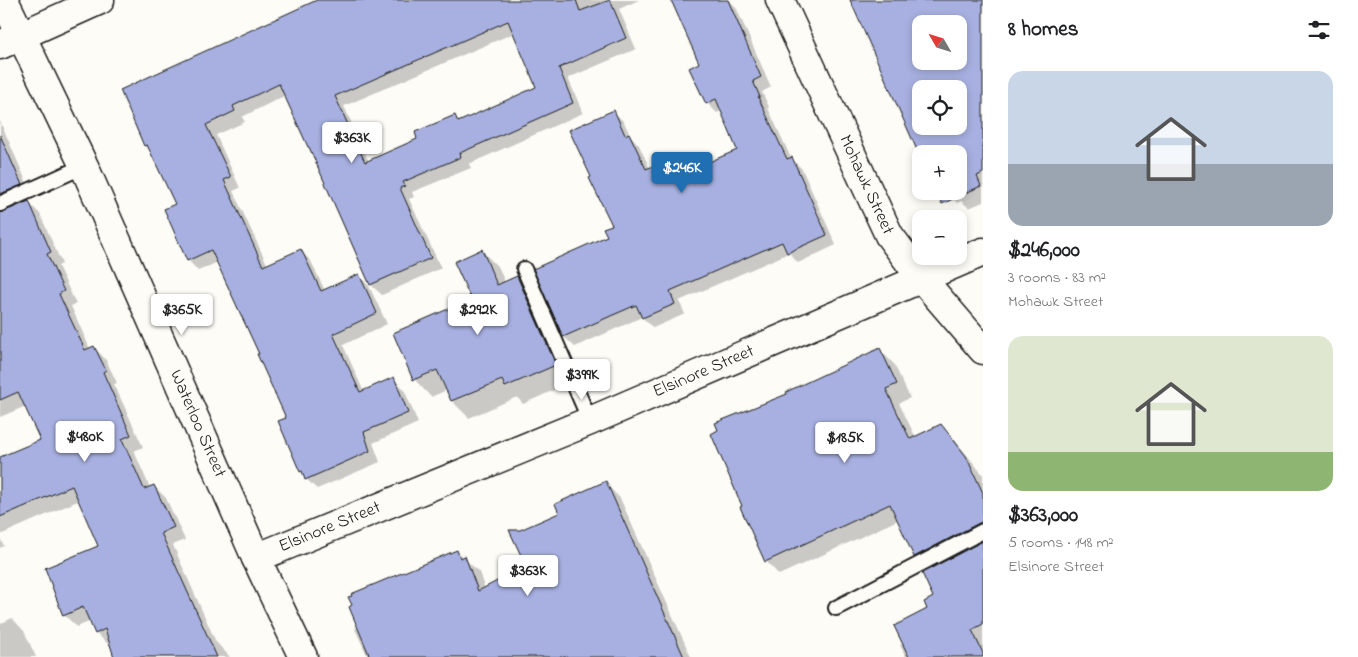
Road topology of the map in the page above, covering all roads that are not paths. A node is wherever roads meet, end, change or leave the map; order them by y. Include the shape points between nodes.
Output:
1 (4, 0) edge
2 (100, 0) edge
3 (780, 0) edge
4 (11, 40) edge
5 (84, 166) junction
6 (0, 204) edge
7 (983, 252) edge
8 (524, 269) dead end
9 (922, 279) junction
10 (983, 350) edge
11 (590, 421) junction
12 (983, 531) edge
13 (256, 558) junction
14 (836, 608) dead end
15 (303, 657) edge

1 - 4 street, Waterloo Street
2 - 4 street
3 - 9 street, Mohawk Street via 890,235
4 - 5 street, Waterloo Street
5 - 6 lane
5 - 13 street, Waterloo Street
7 - 9 street, Elsinore Street
8 - 11 lane
9 - 10 street, Mohawk Street
9 - 11 street, Elsinore Street
11 - 13 street, Elsinore Street
12 - 14 lane
13 - 15 street, Waterloo Street

